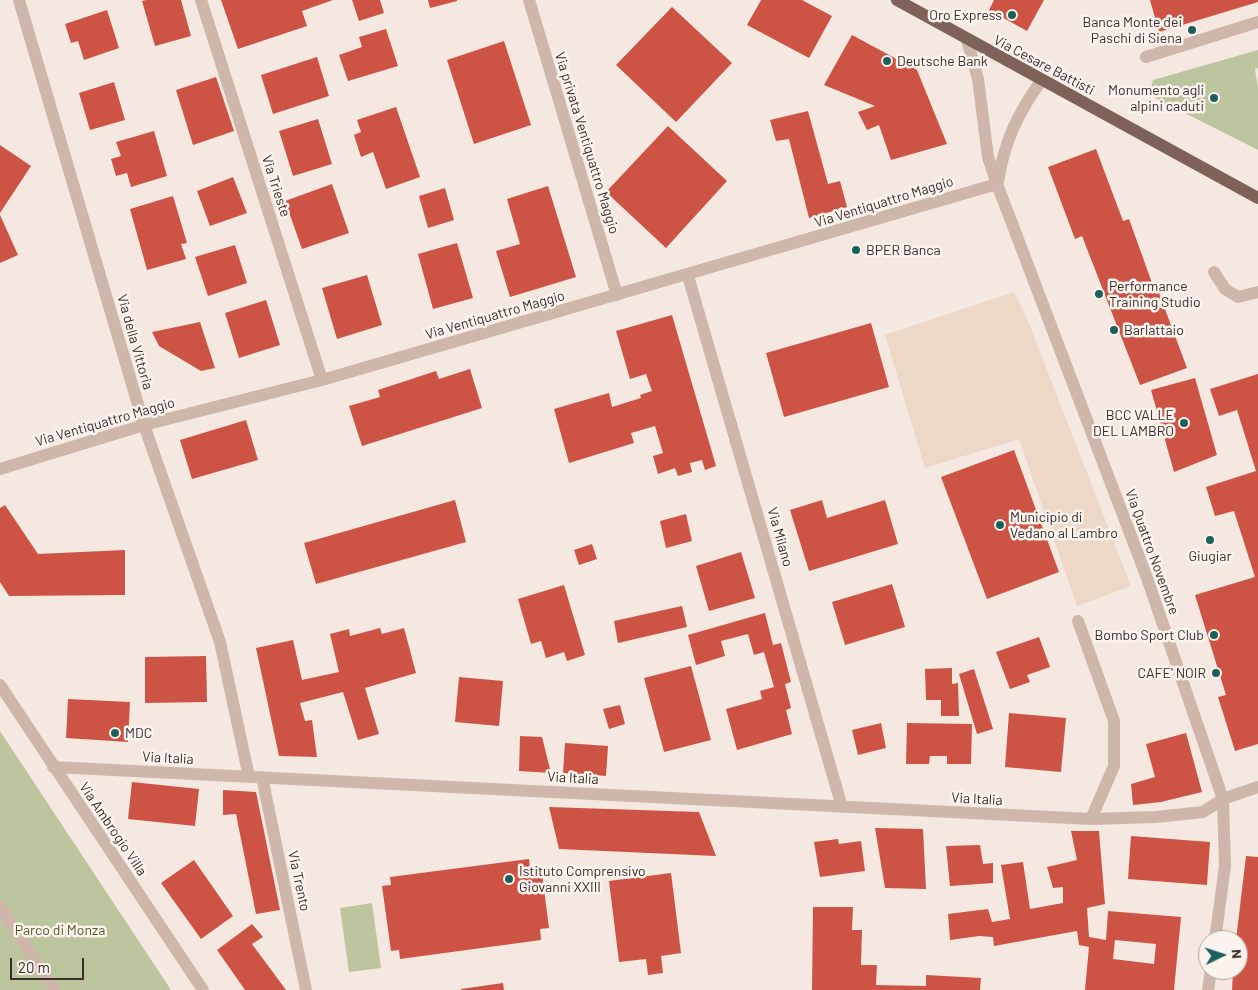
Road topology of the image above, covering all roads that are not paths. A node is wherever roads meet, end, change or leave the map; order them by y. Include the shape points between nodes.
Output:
1 (19, 0) edge
2 (201, 0) edge
3 (528, 0) edge
4 (896, 0) edge
5 (1258, 22) edge
6 (967, 40) junction
7 (1146, 56) dead end
8 (1041, 81) junction
9 (997, 184) junction
10 (1258, 198) edge
11 (1214, 272) dead end
12 (688, 276) junction
13 (1258, 292) edge
14 (617, 295) junction
15 (322, 380) junction
16 (144, 425) junction
17 (0, 469) edge
18 (1078, 621) dead end
19 (0, 685) edge
20 (53, 766) junction
21 (256, 777) junction
22 (1258, 787) edge
23 (1223, 799) junction
24 (842, 807) junction
25 (1091, 819) junction
26 (0, 907) edge
27 (1216, 930) edge
28 (55, 990) edge
29 (202, 990) edge
30 (306, 990) edge

1 - 16 street, Via della Vittoria
2 - 15 street, Via Trieste
3 - 14 street, Via privata Ventiquattro Maggio
4 - 6 main road, Via Cesare Battisti
5 - 7 street
6 - 8 main road, Via Cesare Battisti
6 - 9 street, Via Quattro Novembre via 978,79 988,157
8 - 9 street via 1025,103 1008,138
8 - 10 main road, Via Cesare Battisti
9 - 12 street, Via Ventiquattro Maggio
9 - 23 street, Via Quattro Novembre via 1147,578
11 - 13 street via 1225,289 1238,297
12 - 14 street, Via Ventiquattro Maggio
12 - 24 street, Via Milano
14 - 15 street, Via Ventiquattro Maggio
15 - 16 street, Via Ventiquattro Maggio
16 - 17 street, Via Ventiquattro Maggio
16 - 21 street, Via della Vittoria via 220,642
18 - 25 street via 1114,721 1114,766
19 - 20 street, Via Ambrogio Villa
20 - 21 street, Via Italia
20 - 29 street, Via Ambrogio Villa
21 - 24 street, Via Italia
21 - 30 street, Via Trento
22 - 23 street, Via Italia
23 - 25 street, Via Italia via 1204,812
23 - 27 street, Via Quattro Novembre via 1225,866
24 - 25 street, Via Italia
26 - 28 street

